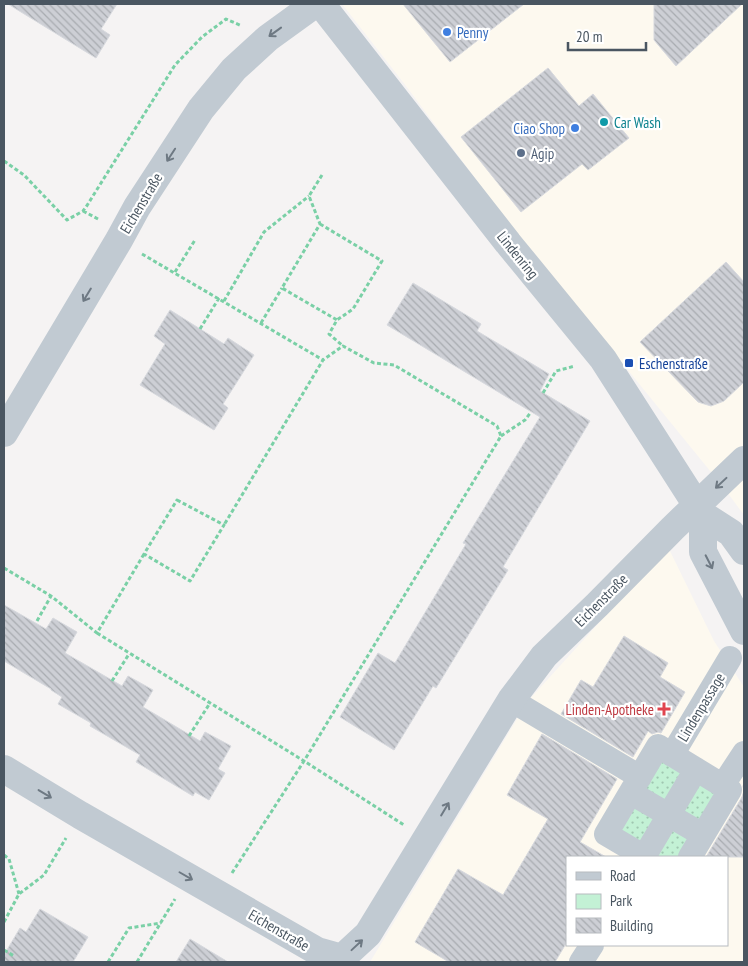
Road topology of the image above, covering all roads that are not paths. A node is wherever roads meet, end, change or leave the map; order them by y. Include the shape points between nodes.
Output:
1 (314, 4) edge
2 (322, 4) edge
3 (4, 433) edge
4 (744, 460) edge
5 (700, 510) junction
6 (744, 551) edge
7 (744, 631) edge
8 (730, 658) dead end
9 (512, 700) junction
10 (744, 753) edge
11 (672, 755) junction
12 (4, 769) edge
13 (696, 769) junction
14 (636, 785) junction
15 (723, 785) junction
16 (669, 815) junction
17 (703, 835) junction
18 (642, 856) edge
19 (645, 856) edge
20 (691, 856) edge
21 (591, 946) edge
22 (581, 962) edge

1 -> 3 street, Eichenstraße via 268,38 234,69 201,109 137,207
2 - 5 street, Lindenring via 602,359
4 -> 5 street
5 - 6 street, Lindenring via 731,533
5 -> 7 street via 703,552
5 - 9 street, Eichenstraße via 544,656
8 - 11 street, Lindenpassage
12 -> 9 street, Eichenstraße via 317,951 342,958 368,934
9 - 14 street
10 - 15 street
11 - 13 street, Lindenpassage
11 - 14 street, Lindenpassage via 658,746
13 - 15 street, Lindenpassage
13 - 16 street, Lindenpassage
14 - 16 street
14 - 18 street, Lindenpassage via 606,834
15 - 17 street via 730,790
16 - 17 street
16 - 19 street, Lindenpassage
17 - 20 street
21 - 22 street

